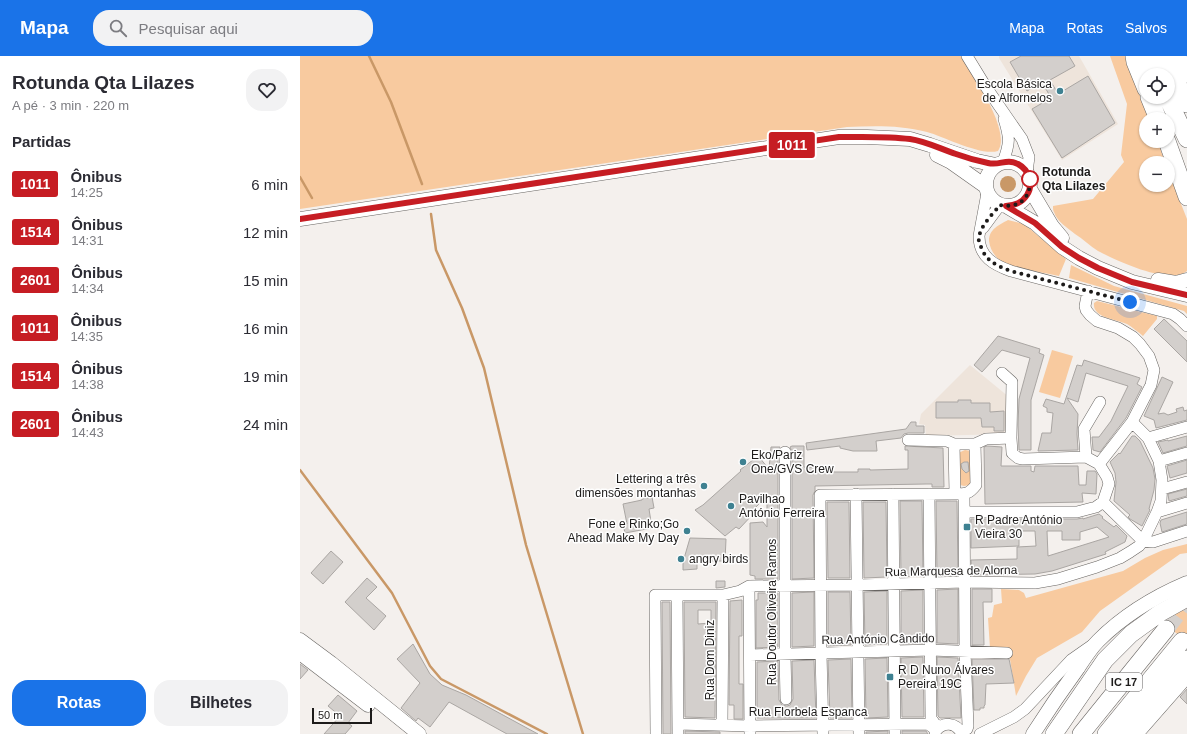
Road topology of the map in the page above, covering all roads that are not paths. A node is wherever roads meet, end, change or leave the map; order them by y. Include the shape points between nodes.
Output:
1 (968, 56) edge
2 (1134, 56) edge
3 (1148, 56) edge
4 (1165, 56) edge
5 (1177, 56) edge
6 (1154, 68) edge
7 (1139, 72) edge
8 (1187, 74) edge
9 (1170, 104) edge
10 (1187, 104) edge
11 (1002, 111) junction
12 (867, 137) junction
13 (1187, 139) edge
14 (1170, 148) edge
15 (1000, 163) junction
16 (1027, 172) junction
17 (986, 189) junction
18 (1030, 189) junction
19 (1187, 197) edge
20 (1003, 206) junction
21 (300, 219) edge
22 (979, 236) junction
23 (1187, 280) edge
24 (1088, 291) junction
25 (1187, 295) edge
26 (1187, 326) edge
27 (1002, 373) dead end
28 (1100, 402) dead end
29 (1132, 422) junction
30 (1187, 427) edge
31 (1011, 438) junction
32 (1148, 438) junction
33 (908, 440) dead end
34 (954, 444) junction
35 (975, 444) junction
36 (785, 452) dead end
37 (1187, 453) edge
38 (1086, 457) junction
39 (1159, 461) junction
40 (1100, 464) junction
41 (1187, 482) edge
42 (1162, 489) junction
43 (963, 493) junction
44 (856, 494) junction
45 (893, 494) junction
46 (929, 494) junction
47 (1103, 502) junction
48 (1187, 504) edge
49 (964, 512) junction
50 (1157, 512) junction
51 (1187, 532) edge
52 (1143, 541) junction
53 (965, 582) junction
54 (930, 583) junction
55 (1187, 583) edge
56 (893, 584) junction
57 (821, 585) junction
58 (857, 585) junction
59 (749, 586) junction
60 (785, 586) junction
61 (677, 595) junction
62 (723, 595) junction
63 (1187, 598) edge
64 (1166, 629) tunnel mouth
65 (300, 640) edge
66 (1182, 641) tunnel mouth
67 (1096, 642) junction
68 (931, 650) junction
69 (894, 651) junction
70 (965, 651) junction
71 (858, 652) junction
72 (1007, 652) dead end
73 (300, 653) edge
74 (821, 653) junction
75 (785, 654) junction
76 (750, 655) junction
77 (1187, 660) edge
78 (1187, 676) edge
79 (786, 700) dead end
80 (968, 720) junction
81 (722, 725) junction
82 (678, 729) edge
83 (895, 729) edge
84 (750, 730) edge
85 (823, 730) edge
86 (859, 730) edge
87 (937, 730) edge
88 (984, 732) edge
89 (962, 733) edge
90 (404, 734) edge
91 (419, 734) edge
92 (656, 734) edge
93 (1033, 734) edge
94 (1054, 734) edge
95 (1081, 734) edge
96 (1106, 734) edge
97 (1123, 734) edge
98 (1136, 734) edge

1 - 11 street
2 - 7 highway
3 - 6 highway
4 - 10 highway
5 - 8 highway
9 - 13 highway
11 - 15 street via 1009,139 1008,148
11 - 16 street via 1024,142 1029,157
12 - 15 main road via 910,139 971,159
12 - 17 main road via 904,144 942,157
12 - 21 main road via 839,137
14 - 19 highway
15 - 16 main road via 1017,163
15 - 17 main road via 988,174
16 - 18 main road
17 - 20 main road via 995,202
17 - 22 street
18 - 20 main road via 1019,204
18 - 23 main road via 1061,238 1077,248 1138,275 1176,283
20 - 22 street via 984,225
20 - 25 main road via 1035,223 1062,247 1098,268 1132,282
22 - 24 street via 983,253 998,266
24 - 26 street via 1173,314
24 - 29 street via 1085,306 1090,316 1133,337 1149,356 1152,364 1154,370 1151,384
27 - 31 street via 1012,382
28 - 38 street via 1084,429
29 - 32 street
29 - 40 street
30 - 32 street
31 - 35 street via 986,439
31 - 38 street via 1012,453 1018,458
32 - 39 street
33 - 34 street via 947,441
34 - 35 street
34 - 43 street
35 - 43 street via 976,485
36 - 60 street, Rua Doutor Oliveira Ramos
37 - 39 street
38 - 40 street
39 - 42 street
40 - 47 street via 1108,477
41 - 42 street
42 - 50 street
43 - 46 street
43 - 49 street
44 - 45 street
44 - 57 street via 820,495
44 - 58 street
45 - 46 street
45 - 56 street
46 - 54 street
47 - 49 street via 1096,507 1077,512
47 - 52 street
48 - 50 street
49 - 53 street
50 - 52 street
51 - 52 street via 1152,542
52 - 53 street, Rua Marquesa de Alorna via 1120,558 1052,580 1035,583
53 - 54 street, Rua Marquesa de Alorna
53 - 70 street
54 - 56 street, Rua Marquesa de Alorna
54 - 68 street
55 - 67 main road via 1146,603
56 - 58 street, Rua Marquesa de Alorna
56 - 69 street
57 - 58 street, Rua Marquesa de Alorna
57 - 60 street, Rua Marquesa de Alorna
57 - 74 street
58 - 71 street
59 - 60 street, Rua Marquesa de Alorna
59 - 62 street
59 - 76 street
60 - 75 street, Rua Doutor Oliveira Ramos
61 - 62 street
61 - 82 street
61 - 92 street via 655,595
62 - 81 street, Rua Dom Diniz
63 - 94 highway via 1131,634 1105,660
64 - 95 highway, IC 17
65 - 91 main road
66 - 96 highway, IC 17
67 - 88 street via 1071,660 1025,710
67 - 93 main road
68 - 69 street, Rua António Cândido
68 - 70 street, Rua António Cândido
68 - 87 street via 931,718
69 - 71 street, Rua António Cândido
69 - 83 street
70 - 72 street, Rua António Cândido
70 - 80 street
71 - 74 street, Rua António Cândido
71 - 86 street
73 - 90 main road
74 - 75 street, Rua António Cândido
74 - 85 street
75 - 76 street, Rua António Cândido
75 - 79 street, Rua Doutor Oliveira Ramos
76 - 84 street
77 - 97 highway
78 - 98 main road
80 - 88 street
80 - 89 street via 967,729
81 - 82 street, Rua Florbela Espanca
81 - 84 street, Rua Florbela Espanca
83 - 86 street, Rua Florbela Espanca
83 - 87 street, Rua Florbela Espanca via 928,724
84 - 85 street, Rua Florbela Espanca
85 - 86 street, Rua Florbela Espanca
87 - 89 street, Rua Florbela Espanca via 952,724

